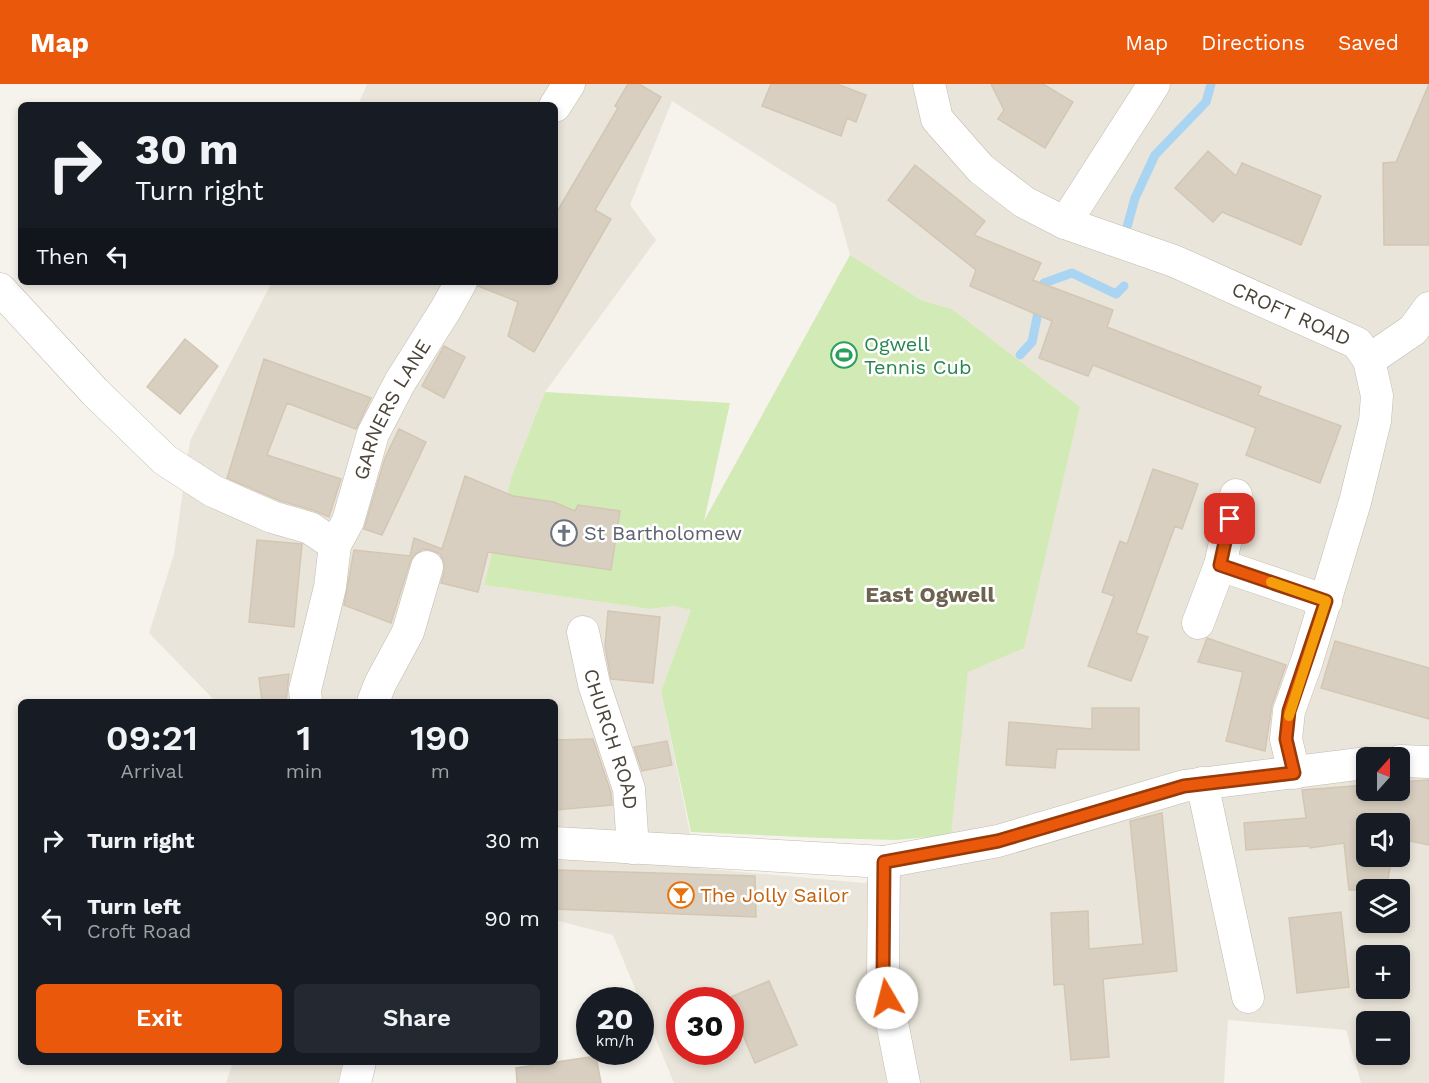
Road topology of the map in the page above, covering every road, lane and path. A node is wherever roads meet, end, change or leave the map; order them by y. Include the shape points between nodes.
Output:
1 (569, 84) edge
2 (929, 84) edge
3 (1155, 84) edge
4 (558, 102) edge
5 (1065, 223) junction
6 (459, 285) edge
7 (0, 289) edge
8 (1429, 308) edge
9 (1369, 360) junction
10 (1236, 495) dead end
11 (335, 545) junction
12 (1220, 565) junction
13 (427, 567) dead end
14 (1326, 601) junction
15 (1198, 623) dead end
16 (583, 632) dead end
17 (306, 699) edge
18 (375, 699) edge
19 (1410, 761) edge
20 (1429, 762) edge
21 (1356, 764) edge
22 (1294, 773) junction
23 (1202, 783) junction
24 (558, 843) edge
25 (633, 848) junction
26 (884, 862) junction
27 (1248, 997) dead end
28 (359, 1065) edge
29 (355, 1083) edge
30 (904, 1083) edge

1 - 4 street
2 - 5 street, CROFT ROAD via 937,119 975,162 1024,202
3 - 5 street
5 - 9 street, CROFT ROAD via 1196,270 1357,343
6 - 11 street, GARNERS LANE via 373,434 348,521
7 - 11 street via 95,392 165,459 213,491 272,517 310,528
8 - 9 street via 1413,330
9 - 14 street, CROFT ROAD via 1377,396 1375,421
10 - 12 street
11 - 17 street
12 - 14 street
12 - 15 street
13 - 18 street via 415,615
14 - 22 street, CROFT ROAD via 1289,711 1286,739
16 - 25 street, CHURCH ROAD via 594,684 629,789
19 - 20 street
21 - 22 street
22 - 23 street
23 - 26 street via 998,841
23 - 27 street
24 - 25 street
25 - 26 street
26 - 30 street via 883,977
28 - 29 street

